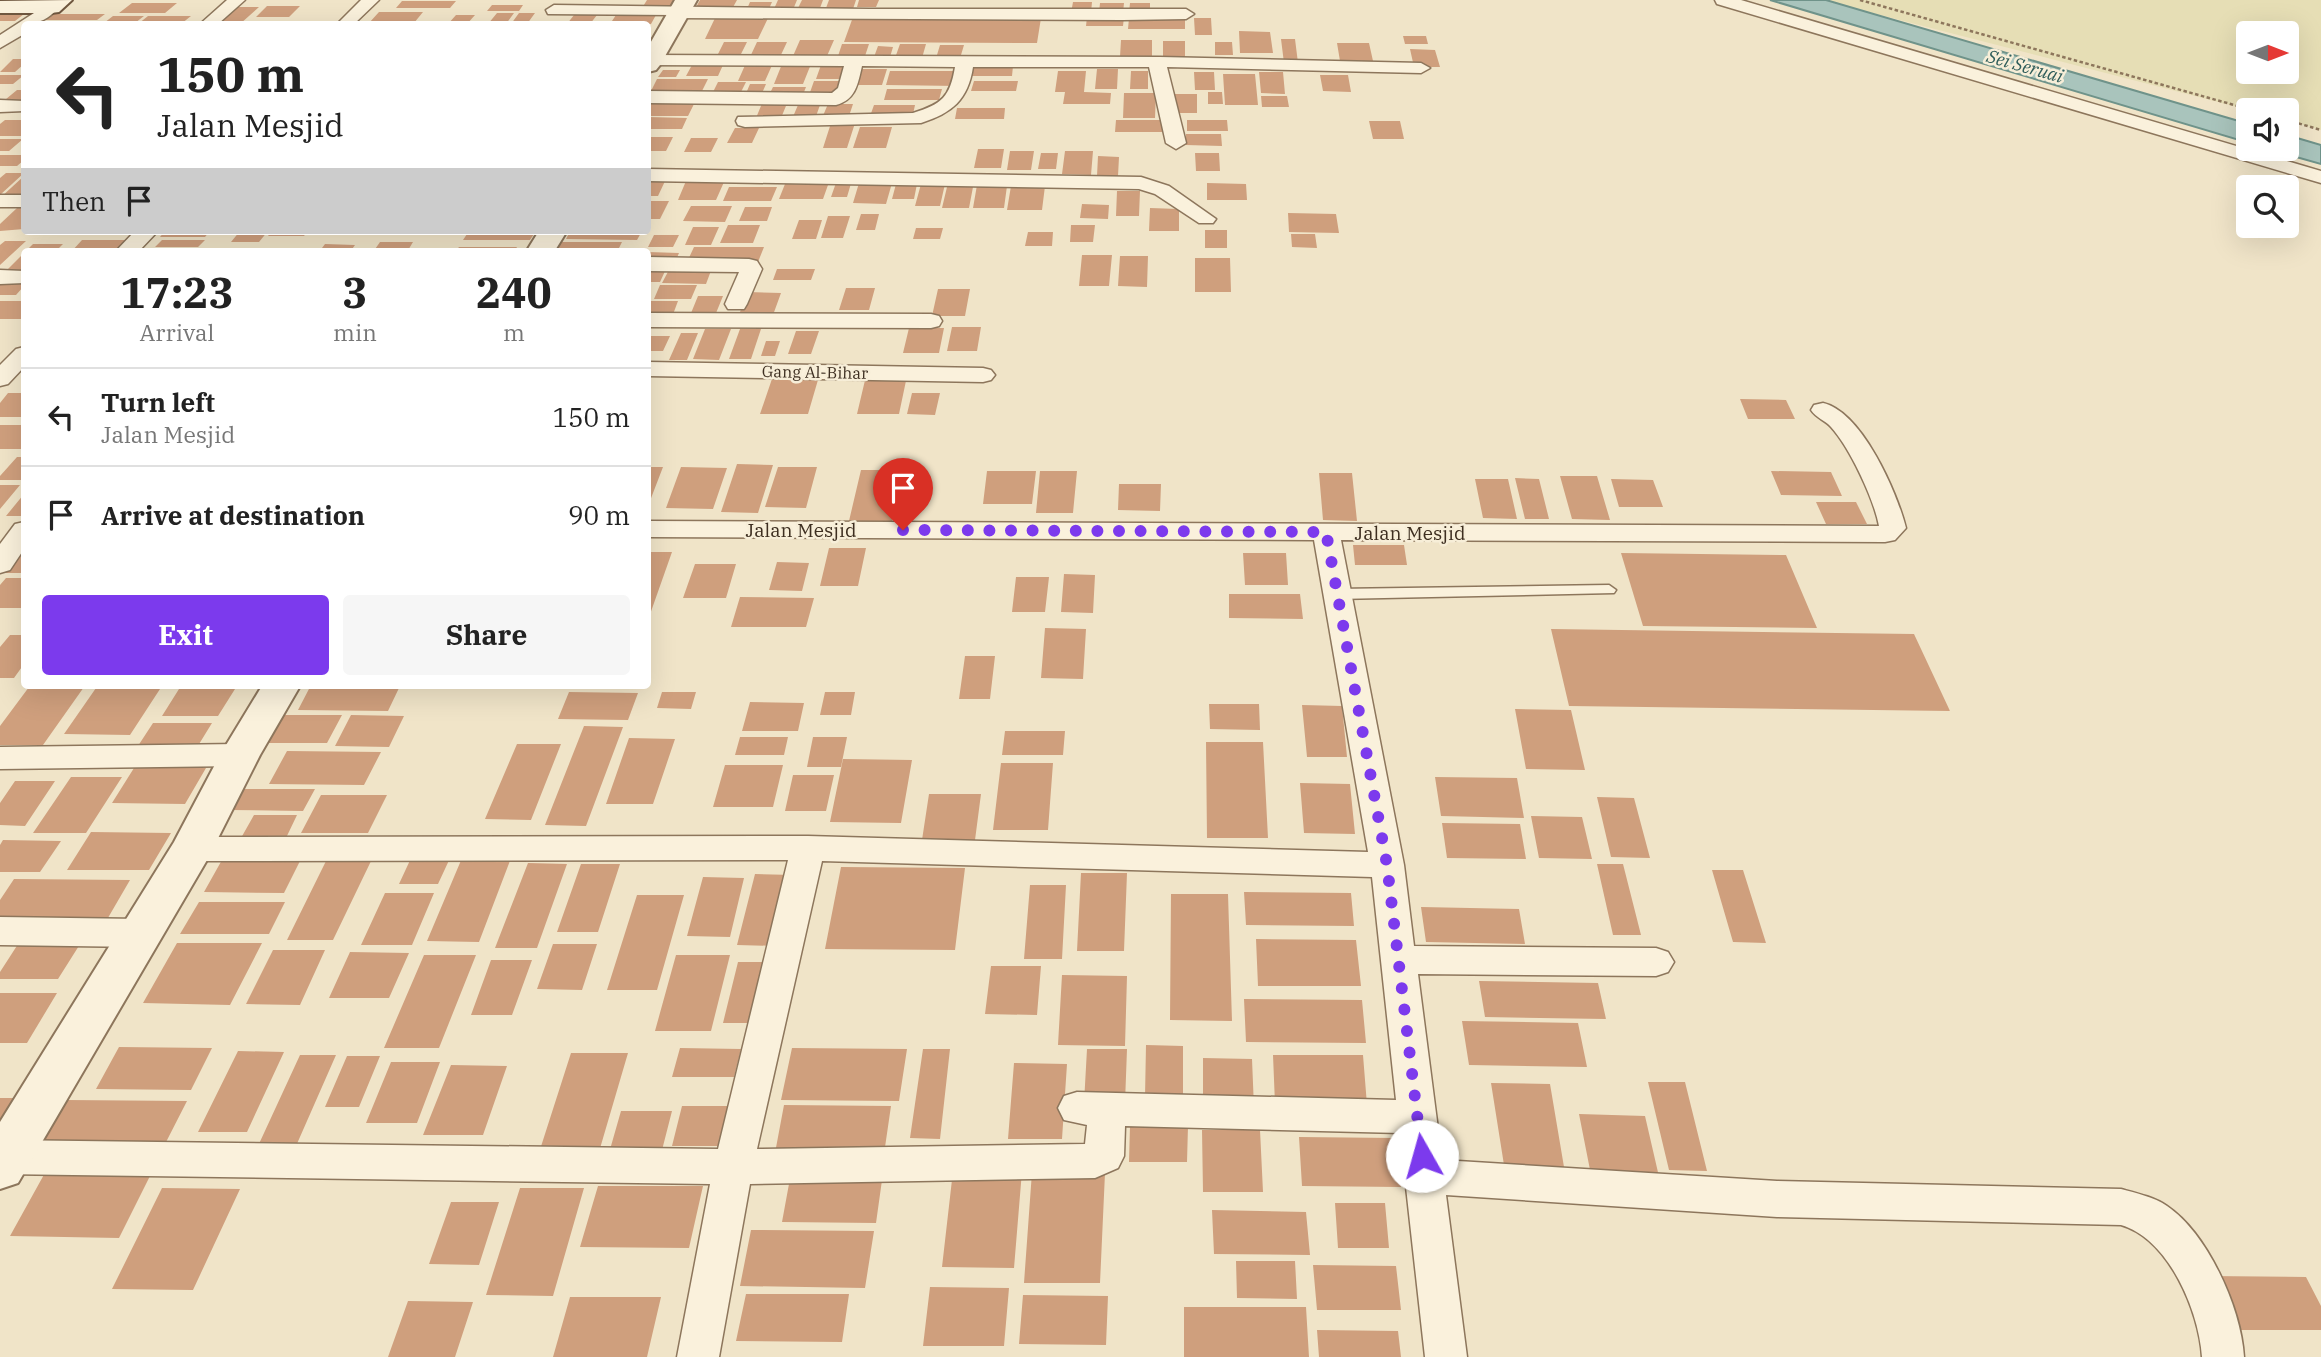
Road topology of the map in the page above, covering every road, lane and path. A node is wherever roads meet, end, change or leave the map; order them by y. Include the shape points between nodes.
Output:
1 (237, 0) edge
2 (371, 0) edge
3 (1723, 0) edge
4 (1860, 0) edge
5 (56, 4) edge
6 (0, 7) edge
7 (682, 8) edge
8 (554, 10) dead end
9 (1186, 14) dead end
10 (1062, 20) edge
11 (31, 21) edge
12 (212, 21) edge
13 (348, 21) edge
14 (21, 28) edge
15 (0, 43) edge
16 (0, 50) edge
17 (21, 50) edge
18 (651, 56) edge
19 (1159, 58) junction
20 (651, 61) edge
21 (854, 61) junction
22 (965, 62) junction
23 (1061, 62) junction
24 (1421, 68) dead end
25 (651, 97) edge
26 (0, 106) edge
27 (21, 106) edge
28 (2236, 106) edge
29 (745, 121) dead end
30 (2299, 124) edge
31 (2321, 130) edge
32 (1176, 143) dead end
33 (651, 175) edge
34 (2321, 177) edge
35 (0, 201) edge
36 (21, 201) edge
37 (1206, 219) dead end
38 (143, 235) edge
39 (130, 248) edge
40 (651, 264) edge
41 (0, 276) edge
42 (21, 277) edge
43 (736, 304) dead end
44 (651, 320) edge
45 (932, 321) dead end
46 (868, 322) junction
47 (651, 369) edge
48 (850, 373) junction
49 (983, 375) dead end
50 (1823, 410) dead end
51 (0, 527) edge
52 (21, 529) edge
53 (651, 529) edge
54 (1326, 532) junction
55 (21, 533) edge
56 (0, 564) edge
57 (1609, 590) dead end
58 (1337, 594) junction
59 (279, 689) edge
60 (240, 755) junction
61 (0, 758) edge
62 (808, 848) junction
63 (192, 849) junction
64 (1387, 865) junction
65 (0, 931) edge
66 (140, 933) junction
67 (1398, 960) junction
68 (1656, 962) dead end
69 (1417, 1117) junction
70 (2, 1161) edge
71 (733, 1167) junction
72 (1424, 1176) junction
73 (698, 1357) edge
74 (1446, 1357) edge
75 (2223, 1357) edge

1 - 12 street
2 - 13 street
3 - 34 street
4 - 28 path
5 - 6 street
5 - 11 street
7 - 8 street
7 - 10 street
7 - 18 street
9 - 10 street
10 - 23 street
14 - 15 street
16 - 17 street
19 - 23 street
19 - 24 street
19 - 32 street via 1164,101
20 - 21 street
21 - 22 street
21 - 25 street via 847,90 836,99
22 - 23 street
22 - 29 street via 956,99 914,119
26 - 27 street
30 - 31 path
33 - 37 street via 1140,183 1162,190
35 - 36 street
38 - 39 street
40 - 43 street via 749,266
41 - 42 street
44 - 46 street
45 - 46 street
46 - 48 street
47 - 48 street, Gang Al-Bihar
48 - 49 street, Gang Al-Bihar
50 - 54 street, Jalan Mesjid via 1845,429 1891,519 1890,532 1878,536
51 - 52 street
53 - 54 street, Jalan Mesjid
54 - 58 street
55 - 56 street
57 - 58 lane
58 - 64 street
59 - 60 street
60 - 61 street
60 - 63 street
62 - 63 street
62 - 64 street
62 - 71 street
63 - 66 street
64 - 67 street
65 - 66 street
66 - 70 street
67 - 68 street
67 - 69 street
69 - 71 street via 1092,1109 1104,1156 1095,1161
69 - 72 street
70 - 71 street
71 - 73 street
72 - 74 street
72 - 75 street via 1777,1199 2120,1207 2152,1219 2184,1255 2214,1311

